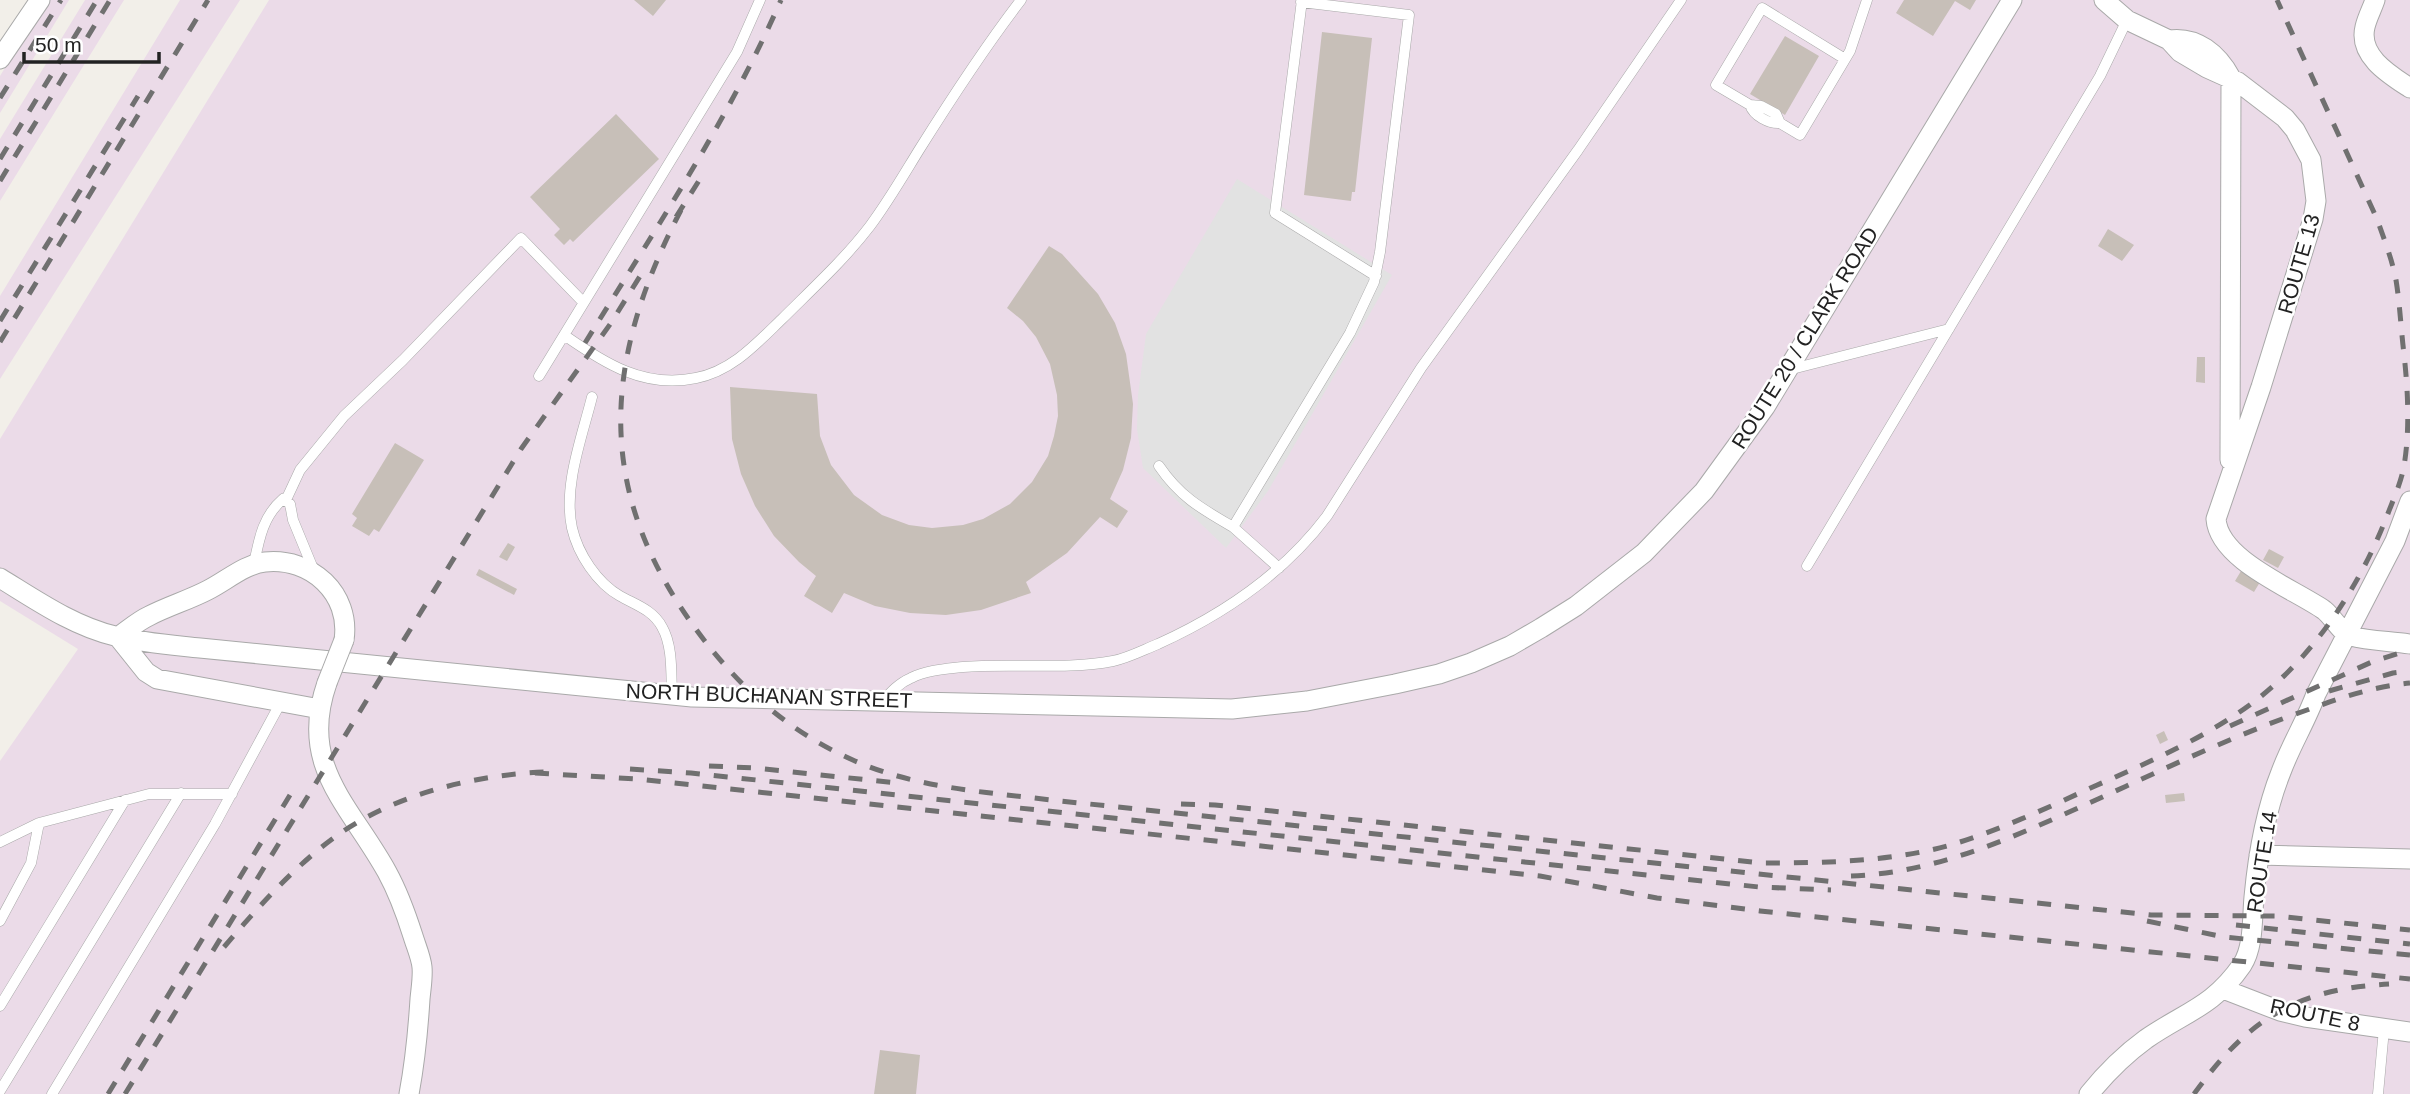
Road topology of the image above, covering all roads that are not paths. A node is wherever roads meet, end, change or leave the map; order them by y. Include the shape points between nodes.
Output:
1 (40, 0) edge
2 (760, 0) edge
3 (1021, 0) edge
4 (1681, 0) edge
5 (1867, 0) edge
6 (2012, 0) edge
7 (2104, 0) edge
8 (2375, 0) edge
9 (1302, 1) edge
10 (2127, 20) junction
11 (1845, 58) junction
12 (0, 59) edge
13 (2231, 78) junction
14 (2410, 88) edge
15 (1376, 276) junction
16 (583, 302) junction
17 (1949, 329) junction
18 (564, 335) junction
19 (1788, 370) junction
20 (539, 376) dead end
21 (592, 397) dead end
22 (1160, 466) dead end
23 (2230, 477) junction
24 (286, 500) junction
25 (2410, 501) edge
26 (1233, 527) junction
27 (254, 566) junction
28 (1807, 566) dead end
29 (1279, 568) junction
30 (316, 574) junction
31 (0, 578) edge
32 (1541, 628) joint
33 (2347, 635) junction
34 (118, 637) junction
35 (2410, 644) edge
36 (672, 695) junction
37 (281, 702) junction
38 (882, 702) junction
39 (320, 709) junction
40 (181, 793) junction
41 (232, 794) junction
42 (125, 800) junction
43 (39, 823) junction
44 (0, 842) edge
45 (2259, 855) junction
46 (2410, 859) edge
47 (0, 922) edge
48 (2223, 989) junction
49 (0, 1006) edge
50 (2384, 1029) junction
51 (2410, 1032) edge
52 (0, 1091) edge
53 (52, 1094) edge
54 (409, 1094) edge
55 (2089, 1094) edge
56 (2378, 1094) edge

1 - 12 street
2 - 16 lane via 737,52
3 - 18 lane via 871,225 817,284 727,368 693,379 646,379 617,369
4 - 29 lane via 1421,368 1316,532
5 - 11 lane
6 - 19 street, ROUTE 20 / CLARK ROAD
7 - 10 street, ROUTE 13
8 - 14 street via 2364,30 2368,49 2380,68
9 - 15 lane via 1275,213
9 - 15 lane via 1409,15
10 - 13 street, ROUTE 13 via 2168,40 2186,40 2211,51
10 - 17 lane via 2100,76
11 - 11 lane via 1762,8 1716,85 1776,114 1780,123 1800,135
13 - 23 street, ROUTE 13
13 - 23 street, ROUTE 13 via 2295,130 2311,160 2316,201 2282,324
15 - 26 lane via 1350,333
16 - 18 lane
16 - 24 lane via 521,238 344,416 300,470
17 - 19 lane
17 - 28 lane
18 - 20 lane
19 - 32 street, ROUTE 20 / CLARK ROAD via 1737,447 1673,525 1610,580
21 - 36 lane via 573,476 572,528 582,555 604,585 651,612 663,628
22 - 26 lane via 1189,501
23 - 33 street, ROUTE 13 via 2216,519 2226,546 2325,611
24 - 27 lane via 275,507 260,532
24 - 30 lane
25 - 33 street, ROUTE 14
26 - 29 lane
27 - 30 street via 290,564
27 - 34 street via 148,616
29 - 38 lane via 1200,623 1127,657 1100,663 935,671 903,682
30 - 39 street, bridge via 334,590 345,625
31 - 34 street, NORTH BUCHANAN STREET via 81,625
32 - 38 street, NORTH BUCHANAN STREET via 1510,646 1439,674 1256,708
33 - 35 street
33 - 45 street, ROUTE 14 via 2281,772
34 - 36 street, NORTH BUCHANAN STREET
34 - 37 street via 157,679
36 - 38 street, NORTH BUCHANAN STREET
37 - 39 street
37 - 41 lane
39 - 54 street via 319,748 324,766 387,872 407,915 422,966 418,1044
40 - 41 lane
40 - 42 lane
40 - 52 lane
41 - 53 lane
42 - 43 lane
42 - 49 lane
43 - 44 lane
43 - 47 lane via 31,863
45 - 46 street
45 - 48 street, ROUTE 14 via 2244,962
48 - 50 street, ROUTE 8 via 2280,1011
48 - 55 street, ROUTE 14 via 2147,1038 2113,1065
50 - 51 street, ROUTE 8
50 - 56 lane

